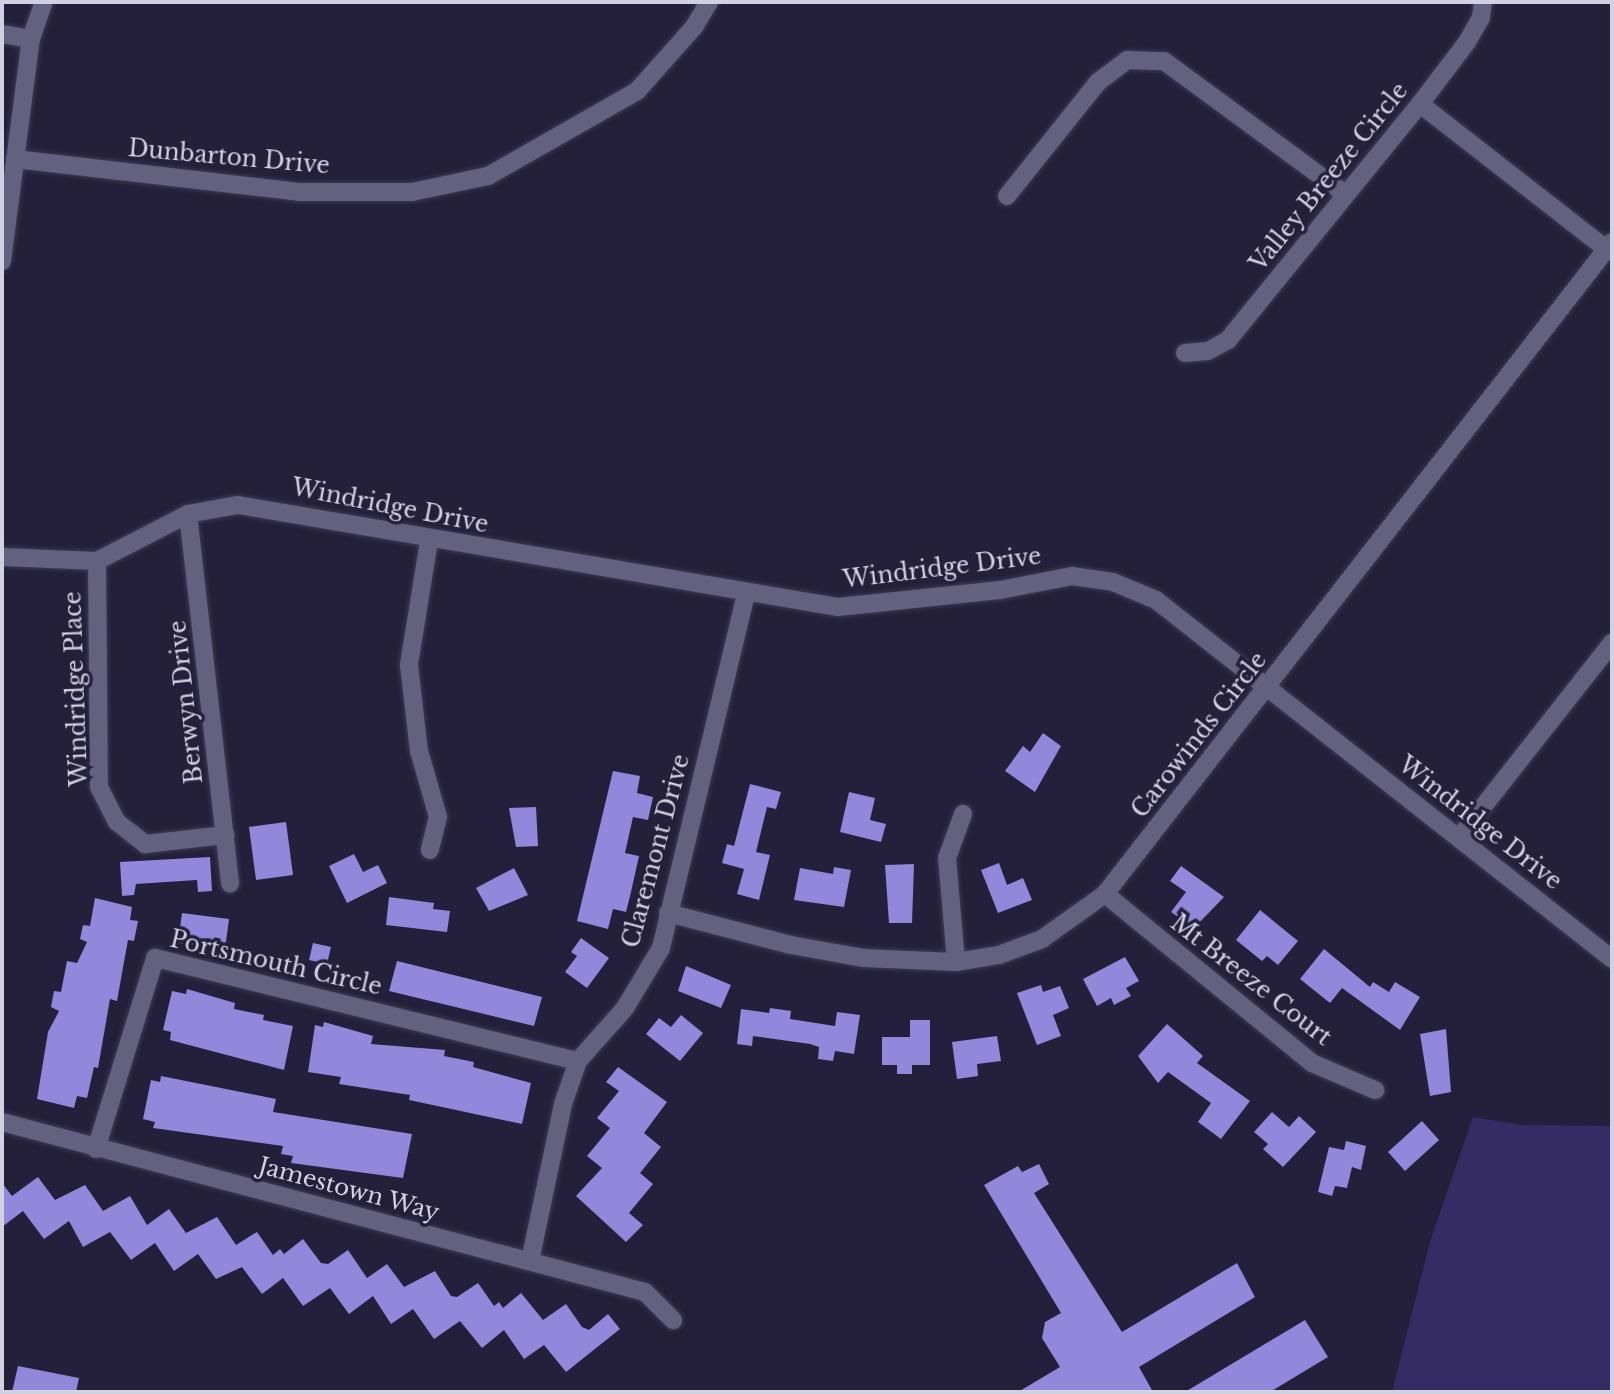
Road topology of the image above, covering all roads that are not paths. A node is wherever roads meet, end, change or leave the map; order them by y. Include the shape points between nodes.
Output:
1 (44, 2) edge
2 (709, 2) edge
3 (1483, 2) edge
4 (2, 34) edge
5 (31, 39) junction
6 (1420, 104) junction
7 (15, 159) junction
8 (1344, 193) junction
9 (1007, 195) dead end
10 (1609, 245) edge
11 (2, 250) edge
12 (1185, 353) dead end
13 (188, 514) junction
14 (429, 541) junction
15 (2, 557) edge
16 (97, 561) junction
17 (746, 594) junction
18 (1612, 643) edge
19 (1268, 688) junction
20 (963, 814) dead end
21 (225, 835) junction
22 (1460, 836) junction
23 (430, 850) dead end
24 (230, 884) dead end
25 (1105, 894) junction
26 (668, 913) junction
27 (1612, 959) edge
28 (956, 962) junction
29 (578, 1060) junction
30 (1375, 1090) dead end
31 (2, 1122) edge
32 (96, 1149) junction
33 (530, 1261) junction
34 (673, 1320) dead end

1 - 5 street
2 - 7 street, Dunbarton Drive via 694,27 637,91 488,176 412,192 299,192
3 - 6 street, Valley Breeze Circle via 1481,18 1467,42
4 - 5 street
5 - 7 street
6 - 8 street, Valley Breeze Circle
6 - 10 street
7 - 11 street
8 - 9 street via 1164,61 1127,61 1098,82
8 - 12 street, Valley Breeze Circle via 1228,340 1208,351
10 - 19 street, Carowinds Circle
13 - 14 street, Windridge Drive via 238,505 270,508
13 - 16 street, Windridge Drive
13 - 21 street, Berwyn Drive
14 - 17 street, Windridge Drive
14 - 23 street via 409,665 419,751 438,817
15 - 16 street, Windridge Drive
16 - 21 street, Windridge Place via 99,787 117,822 145,844
17 - 19 street, Windridge Drive via 838,607 1000,590 1072,576 1114,582 1156,600
17 - 26 street, Claremont Drive
18 - 22 street
19 - 22 street, Windridge Drive
19 - 25 street, Carowinds Circle
20 - 28 street via 947,858
21 - 24 street, Berwyn Drive
22 - 27 street, Windridge Drive
25 - 28 street, Carowinds Circle via 1042,939 999,955
25 - 30 street, Mt Breeze Court via 1312,1063
26 - 28 street, Carowinds Circle via 791,945 863,958
26 - 29 street, Claremont Drive via 661,948 647,974 625,1009
29 - 32 street, Portsmouth Circle via 155,958
29 - 33 street, Claremont Drive via 563,1104
31 - 32 street, Jamestown Way
32 - 33 street, Jamestown Way
33 - 34 street, Jamestown Way via 645,1292

